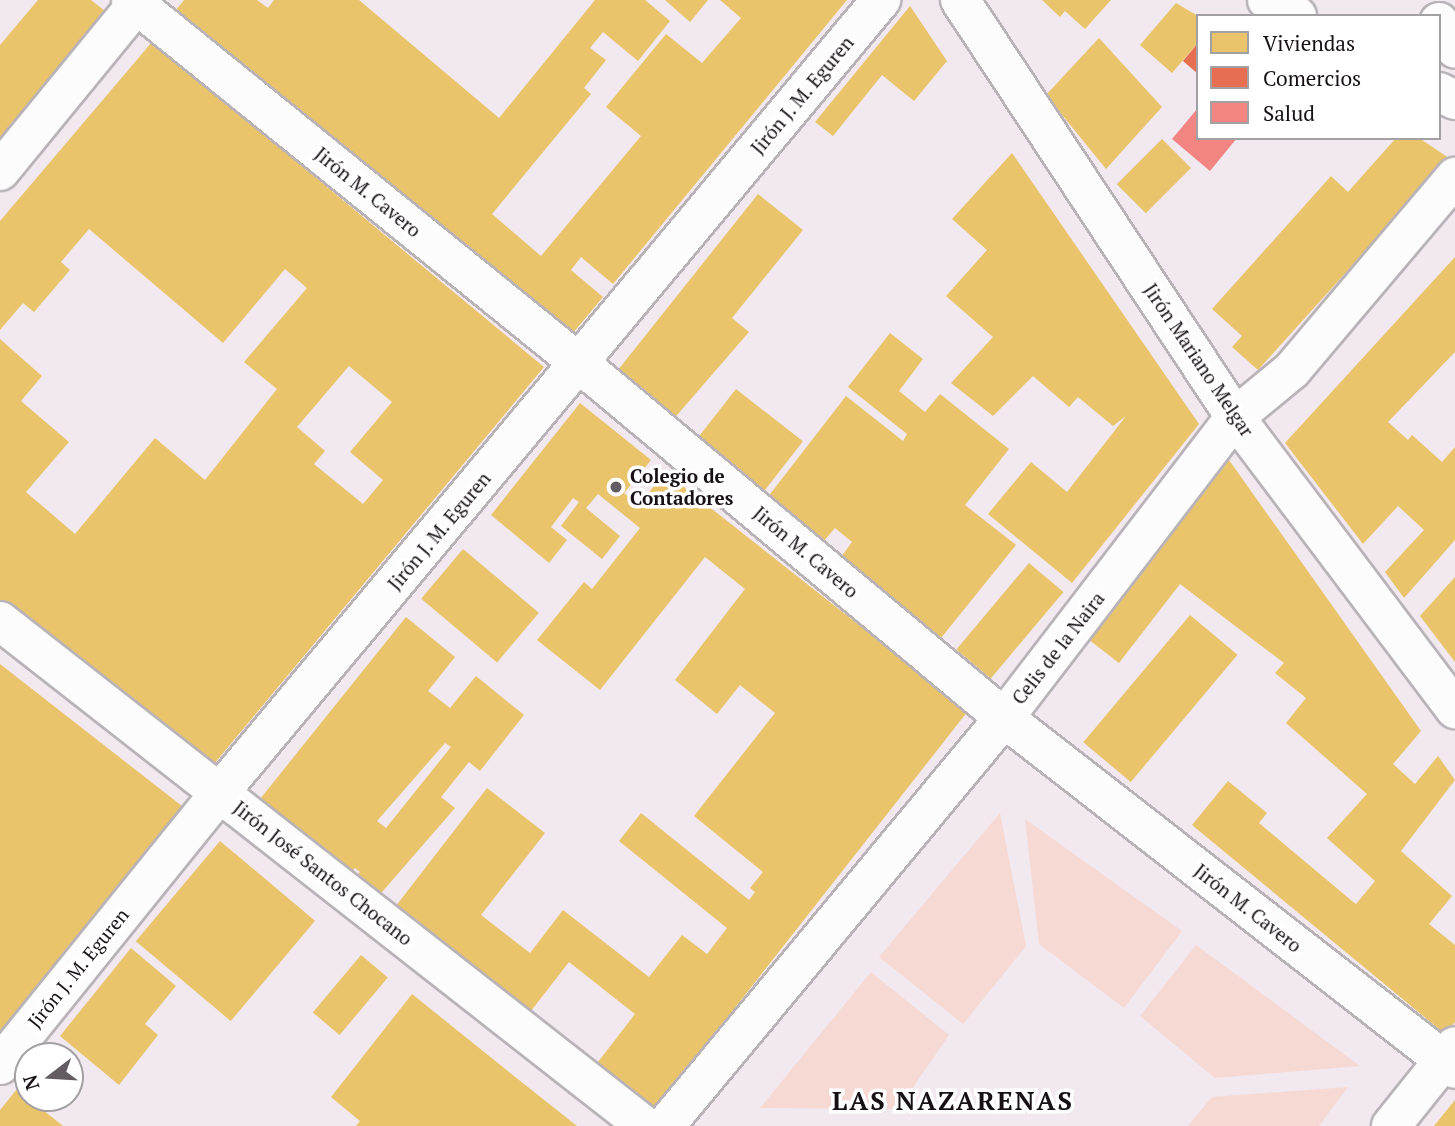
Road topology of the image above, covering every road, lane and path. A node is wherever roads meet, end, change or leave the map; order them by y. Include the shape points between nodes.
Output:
1 (881, 0) edge
2 (960, 0) edge
3 (1268, 0) edge
4 (136, 1) edge
5 (1293, 14) edge
6 (1441, 25) edge
7 (1455, 49) edge
8 (0, 171) edge
9 (1455, 177) edge
10 (579, 363) junction
11 (1235, 417) junction
12 (0, 621) edge
13 (1455, 709) edge
14 (1004, 718) junction
15 (219, 792) junction
16 (1451, 1059) edge
17 (0, 1065) edge
18 (645, 1126) edge
19 (665, 1126) edge
20 (1391, 1126) edge

1 - 10 street, Jirón J. M. Eguren
2 - 11 street, Jirón Mariano Melgar
3 - 5 street
4 - 8 street
4 - 10 street, Jirón M. Cavero
6 - 7 street
9 - 11 street, Celis de la Naira via 1292,370
10 - 14 street, Jirón M. Cavero
10 - 15 street, Jirón J. M. Eguren
11 - 13 street, Jirón Mariano Melgar
11 - 14 street, Celis de la Naira
12 - 15 street, Jirón José Santos Chocano
14 - 16 street, Jirón M. Cavero
14 - 19 street, Celis de la Naira
15 - 17 street, Jirón J. M. Eguren
15 - 18 street, Jirón José Santos Chocano
16 - 20 street

